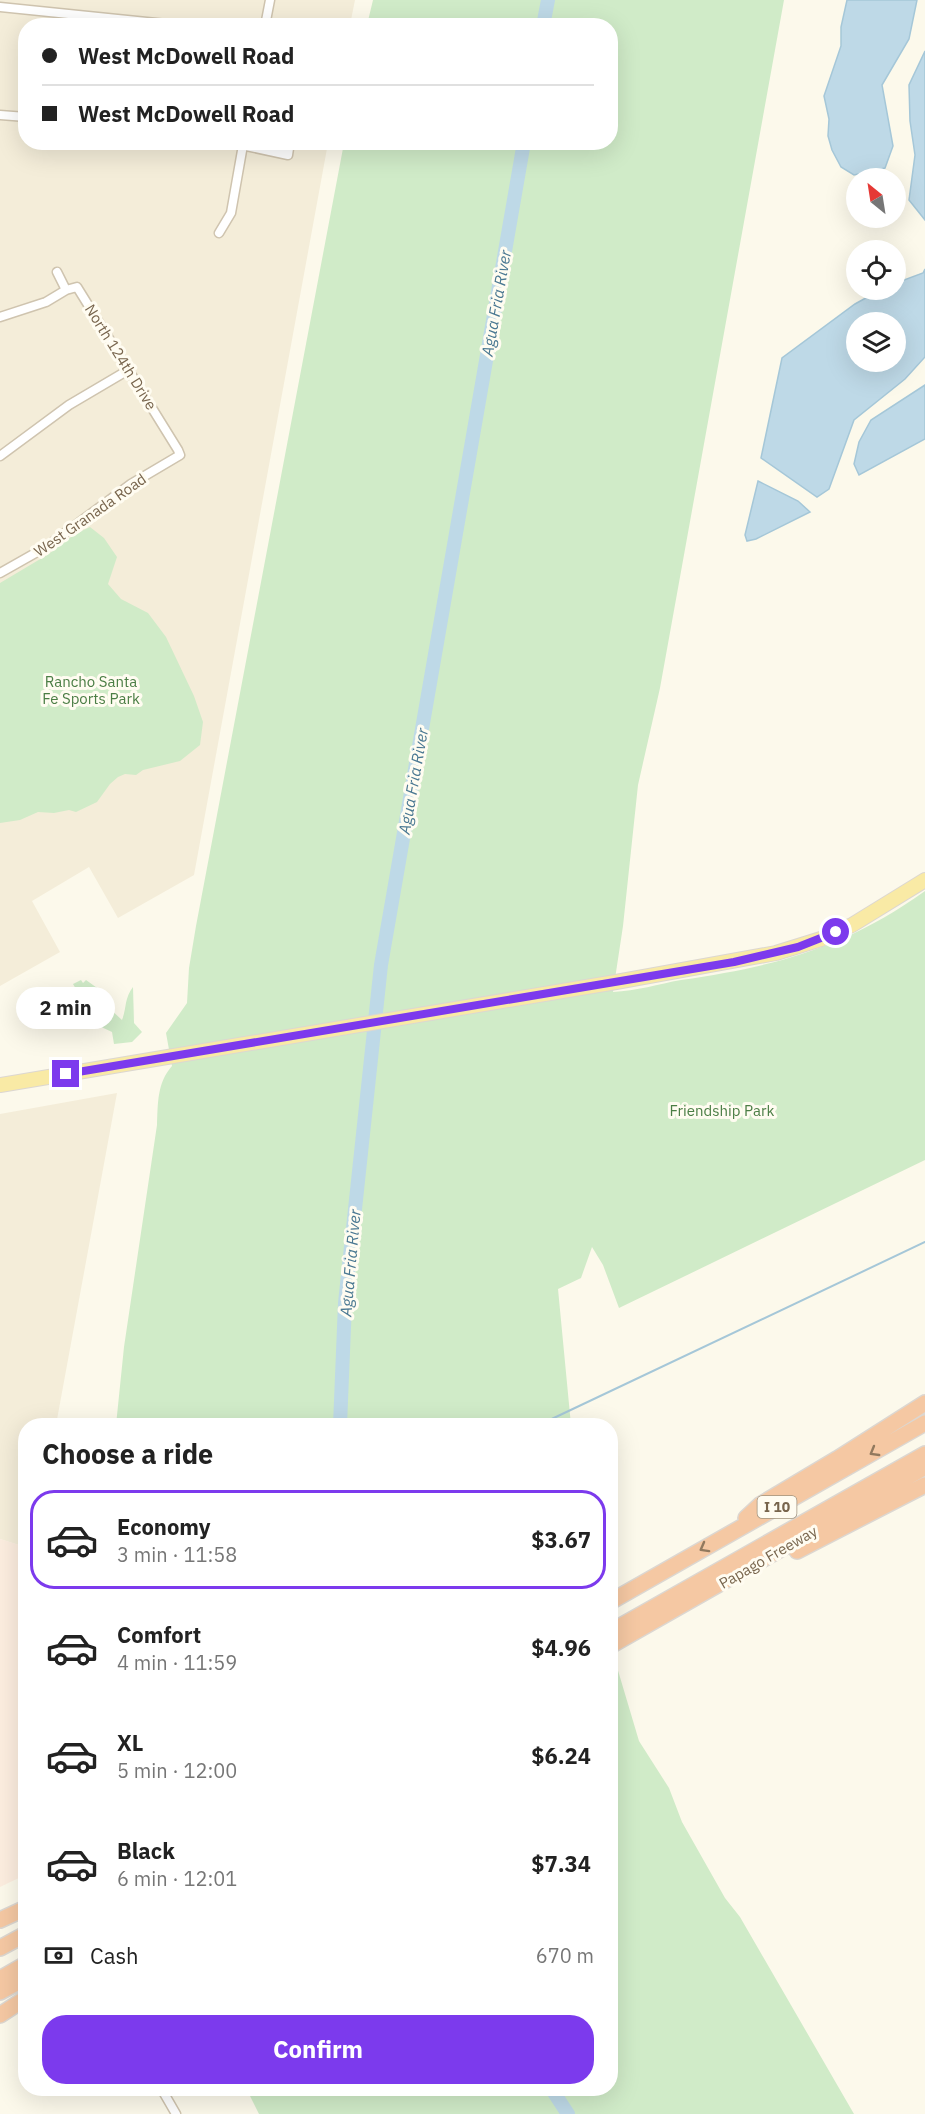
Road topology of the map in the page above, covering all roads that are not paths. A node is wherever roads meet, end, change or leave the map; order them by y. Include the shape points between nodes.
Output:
1 (270, 0) edge
2 (0, 7) edge
3 (108, 18) edge
4 (267, 18) edge
5 (0, 115) edge
6 (18, 116) edge
7 (242, 150) edge
8 (266, 150) edge
9 (289, 150) edge
10 (219, 232) dead end
11 (57, 273) dead end
12 (66, 290) junction
13 (0, 317) edge
14 (130, 369) junction
15 (180, 455) joint
16 (0, 456) edge
17 (0, 573) edge
18 (923, 879) edge
19 (0, 1085) edge
20 (925, 1403) edge
21 (925, 1423) edge
22 (925, 1454) edge
23 (925, 1467) edge
24 (925, 1485) edge
25 (731, 1533) junction
26 (760, 1561) junction
27 (618, 1598) edge
28 (641, 1622) junction
29 (618, 1629) edge
30 (618, 1640) edge
31 (18, 1912) edge
32 (0, 1920) edge
33 (18, 1938) edge
34 (0, 1948) edge
35 (18, 1969) edge
36 (0, 1979) edge
37 (18, 1982) edge
38 (0, 1992) edge
39 (18, 2003) edge
40 (0, 2015) edge
41 (166, 2096) edge
42 (176, 2114) edge

1 - 4 street
2 - 3 street
5 - 6 street
7 - 10 street via 231,213
8 - 9 street via 288,155
11 - 12 street
12 - 13 street via 46,302
12 - 14 street, North 124th Drive via 77,287
14 - 15 street, North 124th Drive
14 - 16 street via 69,405
15 - 17 street, West Granada Road via 131,484 46,547
18 - 19 main road via 852,925 798,947 734,962
20 - 25 highway via 760,1505
21 -> 25 highway, I 10
22 - 28 highway
23 - 26 highway, Papago Freeway / I 10
24 - 26 highway via 800,1550
25 -> 27 highway, I 10
26 - 28 highway, Papago Freeway / I 10
28 - 29 highway
28 - 30 highway, Papago Freeway / I 10
31 - 32 highway
33 - 34 highway
35 - 36 highway
37 - 38 highway
39 - 40 highway
41 - 42 street

